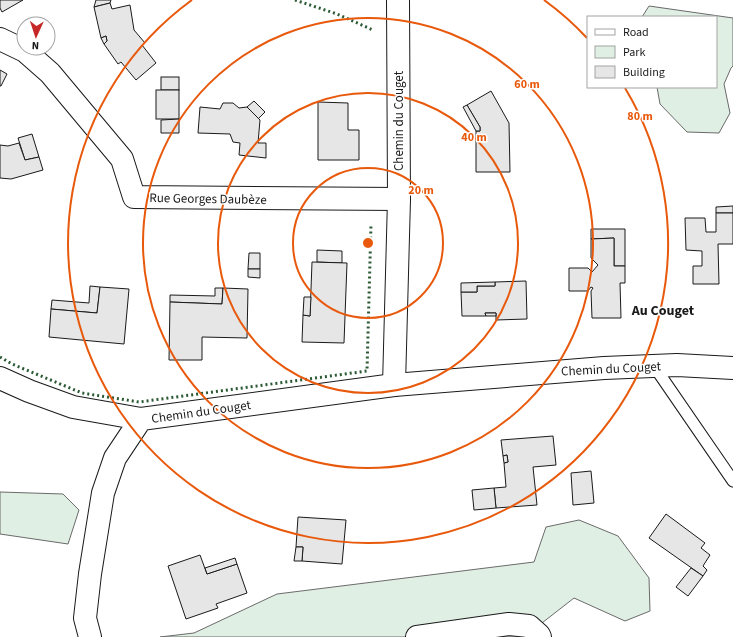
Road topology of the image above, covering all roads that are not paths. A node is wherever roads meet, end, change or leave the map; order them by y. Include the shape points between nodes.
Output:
1 (398, 0) edge
2 (0, 39) edge
3 (399, 199) junction
4 (654, 366) junction
5 (733, 368) edge
6 (0, 378) edge
7 (394, 385) junction
8 (140, 419) junction
9 (733, 481) edge
10 (90, 637) edge
11 (417, 637) edge
12 (540, 637) edge

1 - 3 street, Chemin du Couget
2 - 3 street, Rue Georges Daubèze via 25,51 55,78 122,159 134,197
3 - 7 street, Chemin du Couget
4 - 5 street, Chemin du Couget
4 - 7 street, Chemin du Couget
4 - 9 lane
6 - 8 street via 29,392 73,407
7 - 8 street, Chemin du Couget
8 - 10 street, Chemin du Couget via 114,458 103,493 85,618
11 - 12 street via 508,624 529,626

